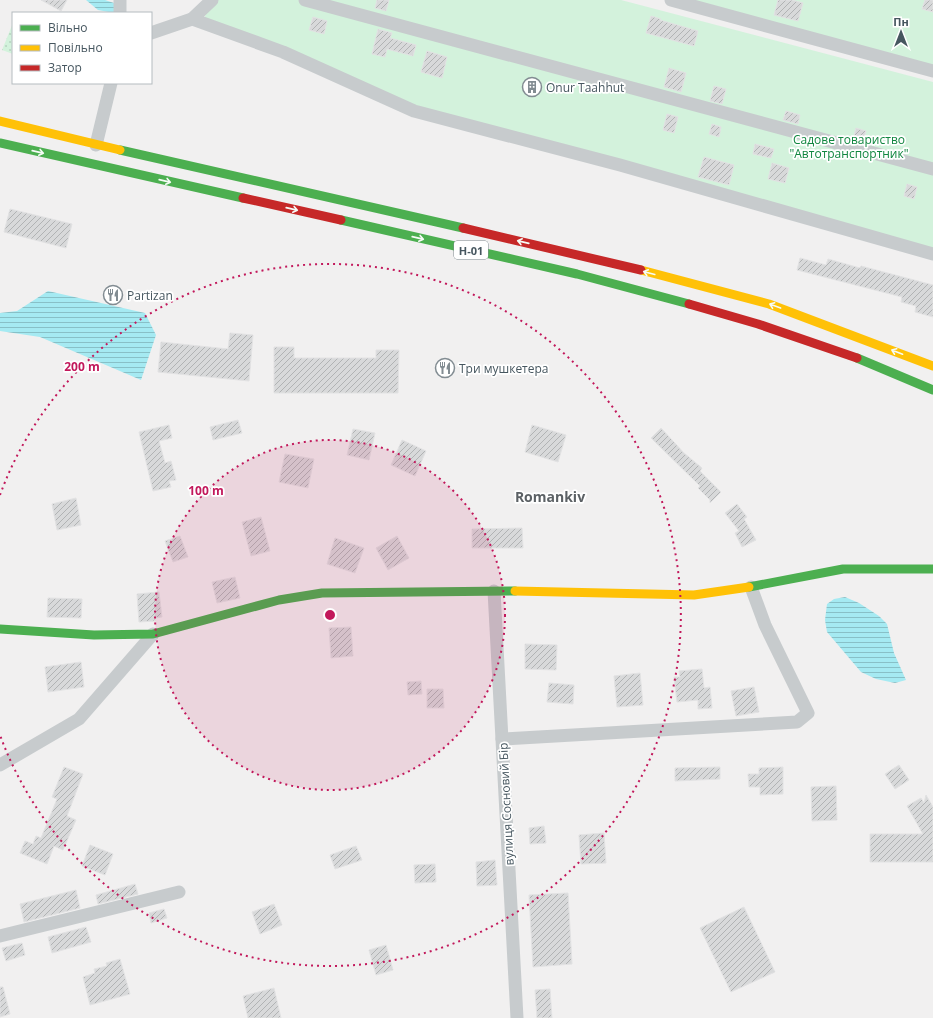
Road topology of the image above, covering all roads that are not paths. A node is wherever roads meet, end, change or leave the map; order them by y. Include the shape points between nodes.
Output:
1 (120, 0) edge
2 (212, 0) edge
3 (305, 0) edge
4 (672, 0) edge
5 (120, 12) edge
6 (192, 19) junction
7 (152, 33) edge
8 (933, 71) edge
9 (111, 84) edge
10 (0, 121) edge
11 (0, 143) edge
12 (96, 145) junction
13 (933, 169) edge
14 (933, 254) edge
15 (933, 366) edge
16 (933, 390) edge
17 (933, 569) edge
18 (751, 587) junction
19 (494, 591) junction
20 (0, 629) edge
21 (153, 634) junction
22 (502, 738) junction
23 (0, 765) edge
24 (180, 892) dead end
25 (0, 936) edge
26 (517, 1018) edge

1 - 5 street
2 - 6 street
3 - 13 street
4 - 8 street
6 - 7 street
6 - 14 street via 283,52 414,111 620,165
9 - 12 street
10 - 12 main road, Н-01
11 -> 16 main road, Н-01 via 570,273 719,312 832,349
15 -> 12 main road, Н-01 via 769,304 599,259
17 - 18 main road via 843,569
18 - 19 main road via 694,595
18 - 22 street via 765,625 808,713 797,722
19 - 21 main road via 322,593 279,600
19 - 22 street, вулиця Сосновий Бір
20 - 21 main road via 94,635
21 - 23 street via 79,719
22 - 26 street, вулиця Сосновий Бір
24 - 25 street

